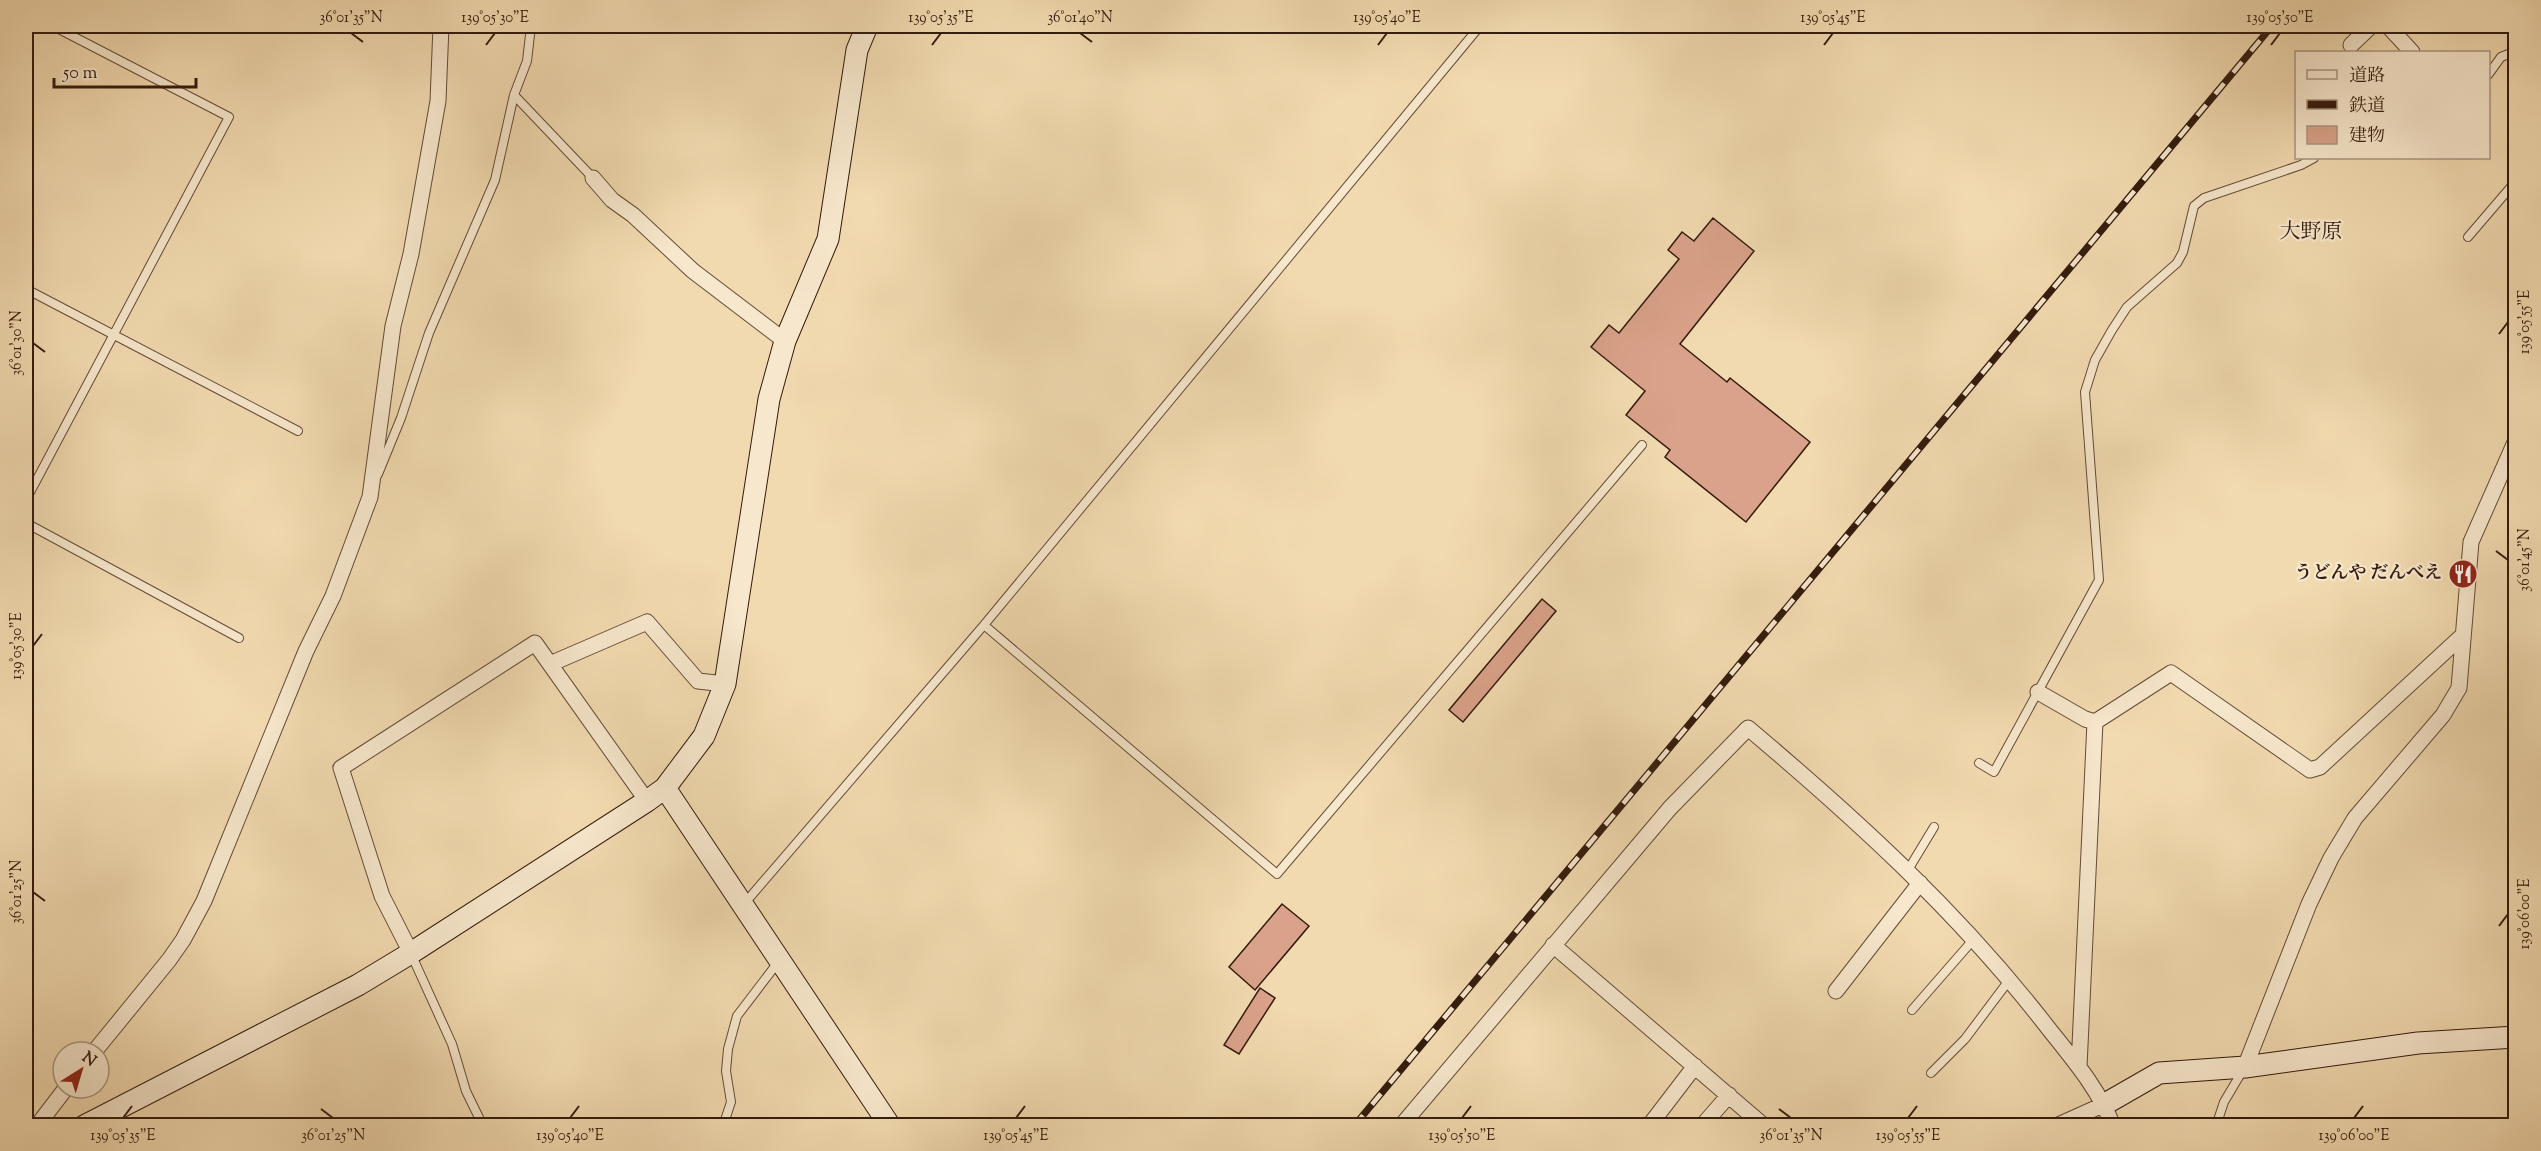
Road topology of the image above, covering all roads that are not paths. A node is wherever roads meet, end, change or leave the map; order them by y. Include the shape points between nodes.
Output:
1 (32, 26) edge
2 (53, 26) edge
3 (441, 26) edge
4 (531, 26) edge
5 (867, 26) edge
6 (1480, 26) edge
7 (2371, 26) edge
8 (2388, 26) edge
9 (26, 38) edge
10 (2351, 45) dead end
11 (2411, 51) edge
12 (2516, 51) edge
13 (2490, 72) edge
14 (514, 95) junction
15 (2312, 159) edge
16 (592, 178) joint
17 (2516, 181) edge
18 (2468, 237) dead end
19 (26, 289) edge
20 (114, 334) junction
21 (785, 341) junction
22 (298, 431) dead end
23 (2516, 440) edge
24 (1642, 445) dead end
25 (374, 484) junction
26 (26, 500) edge
27 (26, 523) edge
28 (984, 625) junction
29 (2463, 635) junction
30 (239, 638) dead end
31 (550, 664) junction
32 (725, 684) junction
33 (2038, 692) junction
34 (2095, 722) junction
35 (1980, 763) dead end
36 (665, 788) junction
37 (647, 801) junction
38 (1934, 826) dead end
39 (1908, 870) junction
40 (1920, 883) junction
41 (743, 905) junction
42 (1973, 940) junction
43 (1554, 945) junction
44 (411, 953) junction
45 (780, 959) junction
46 (2010, 979) junction
47 (1836, 991) dead end
48 (1912, 1010) dead end
49 (2516, 1037) edge
50 (104, 1040) edge
51 (1695, 1066) junction
52 (2079, 1067) junction
53 (2245, 1067) junction
54 (1931, 1073) dead end
55 (1729, 1095) junction
56 (57, 1100) edge
57 (2105, 1104) junction
58 (37, 1125) edge
59 (84, 1125) edge
60 (483, 1125) edge
61 (667, 1125) edge
62 (690, 1125) edge
63 (723, 1125) edge
64 (890, 1125) edge
65 (1401, 1125) edge
66 (1649, 1125) edge
67 (1702, 1125) edge
68 (1764, 1125) edge
69 (2056, 1125) edge
70 (2113, 1125) edge
71 (2216, 1125) edge

1 - 9 lane
2 - 20 lane via 229,117
3 - 25 street via 438,101 411,254 393,326
4 - 14 lane via 527,61
5 - 21 street via 856,50 828,238
6 - 28 lane
7 - 10 street
8 - 11 street
12 - 13 lane via 2501,57
14 - 16 lane
14 - 25 lane via 495,180 429,333
15 - 33 lane via 2204,198 2193,206 2177,263 2127,307 2095,360 2085,392 2099,579
16 - 21 street via 612,201 633,214 693,271
17 - 18 lane
19 - 20 lane
20 - 22 lane
20 - 26 lane
21 - 32 street via 769,399
23 - 29 street via 2471,542
24 - 28 lane via 1277,874
25 - 50 street via 333,596 306,651 204,901 169,960
27 - 30 lane
28 - 41 lane
29 - 34 street via 2320,766 2310,770 2171,673
29 - 53 street via 2459,688 2444,715 2355,818 2331,858
31 - 32 street via 647,622 698,681
31 - 37 street
31 - 44 street via 535,643 341,768 382,896
32 - 36 street via 704,736
33 - 34 street
33 - 35 lane via 1994,772
34 - 52 street
36 - 37 street
36 - 41 street
37 - 44 street
38 - 39 lane
39 - 40 street
39 - 43 street via 1748,728 1670,808
40 - 42 street
40 - 47 street
41 - 45 street
42 - 46 street
42 - 48 lane
43 - 51 street
43 - 65 street
44 - 59 street via 358,985
44 - 60 lane
45 - 63 lane via 737,1016 726,1071 731,1102
45 - 64 street
46 - 52 street
46 - 54 lane via 1965,1039
49 - 53 street via 2418,1042
51 - 55 street
51 - 66 street
52 - 57 street
53 - 57 street via 2159,1073
53 - 71 lane via 2224,1102
55 - 67 street
55 - 68 street
56 - 58 street
57 - 69 street
57 - 70 street
61 - 62 lane

